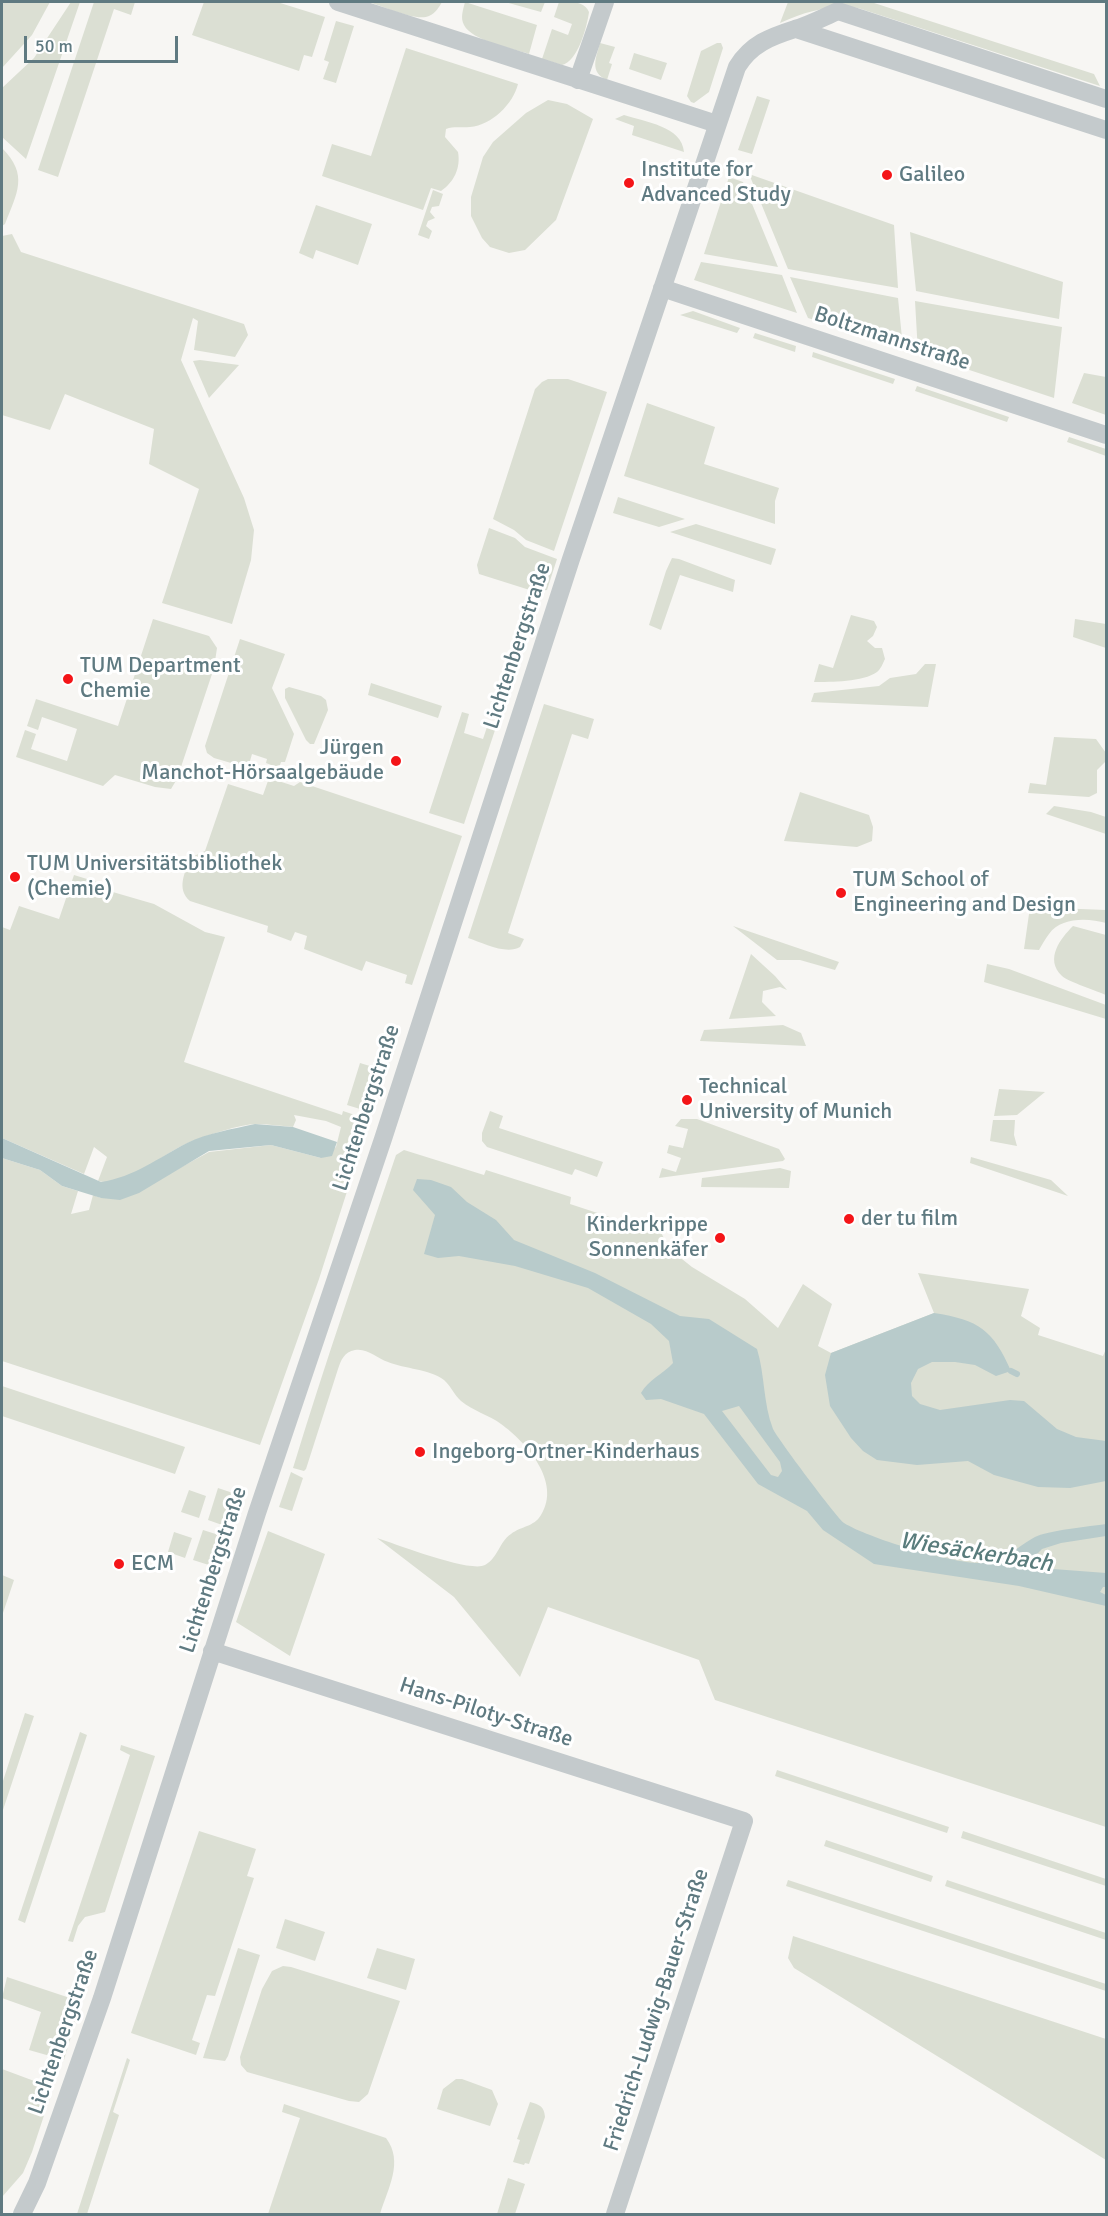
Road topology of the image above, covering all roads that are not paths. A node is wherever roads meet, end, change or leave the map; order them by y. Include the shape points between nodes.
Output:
1 (338, 2) edge
2 (605, 2) edge
3 (796, 29) junction
4 (578, 80) junction
5 (1107, 99) edge
6 (717, 124) junction
7 (1107, 130) edge
8 (662, 288) junction
9 (1107, 435) edge
10 (212, 1651) junction
11 (744, 1821) joint
12 (28, 2211) edge
13 (11, 2214) edge
14 (615, 2214) edge

1 - 4 street
2 - 4 street
3 - 5 street via 838,11
3 - 6 street, Lichtenbergstraße via 769,38 748,52 737,67
3 - 7 street
4 - 6 street
6 - 8 street, Lichtenbergstraße
8 - 9 street, Boltzmannstraße
8 - 10 street, Lichtenbergstraße
10 - 11 street, Hans-Piloty-Straße
10 - 12 street, Lichtenbergstraße via 105,1988
11 - 14 street, Friedrich-Ludwig-Bauer-Straße
12 - 13 street, Lichtenbergstraße

